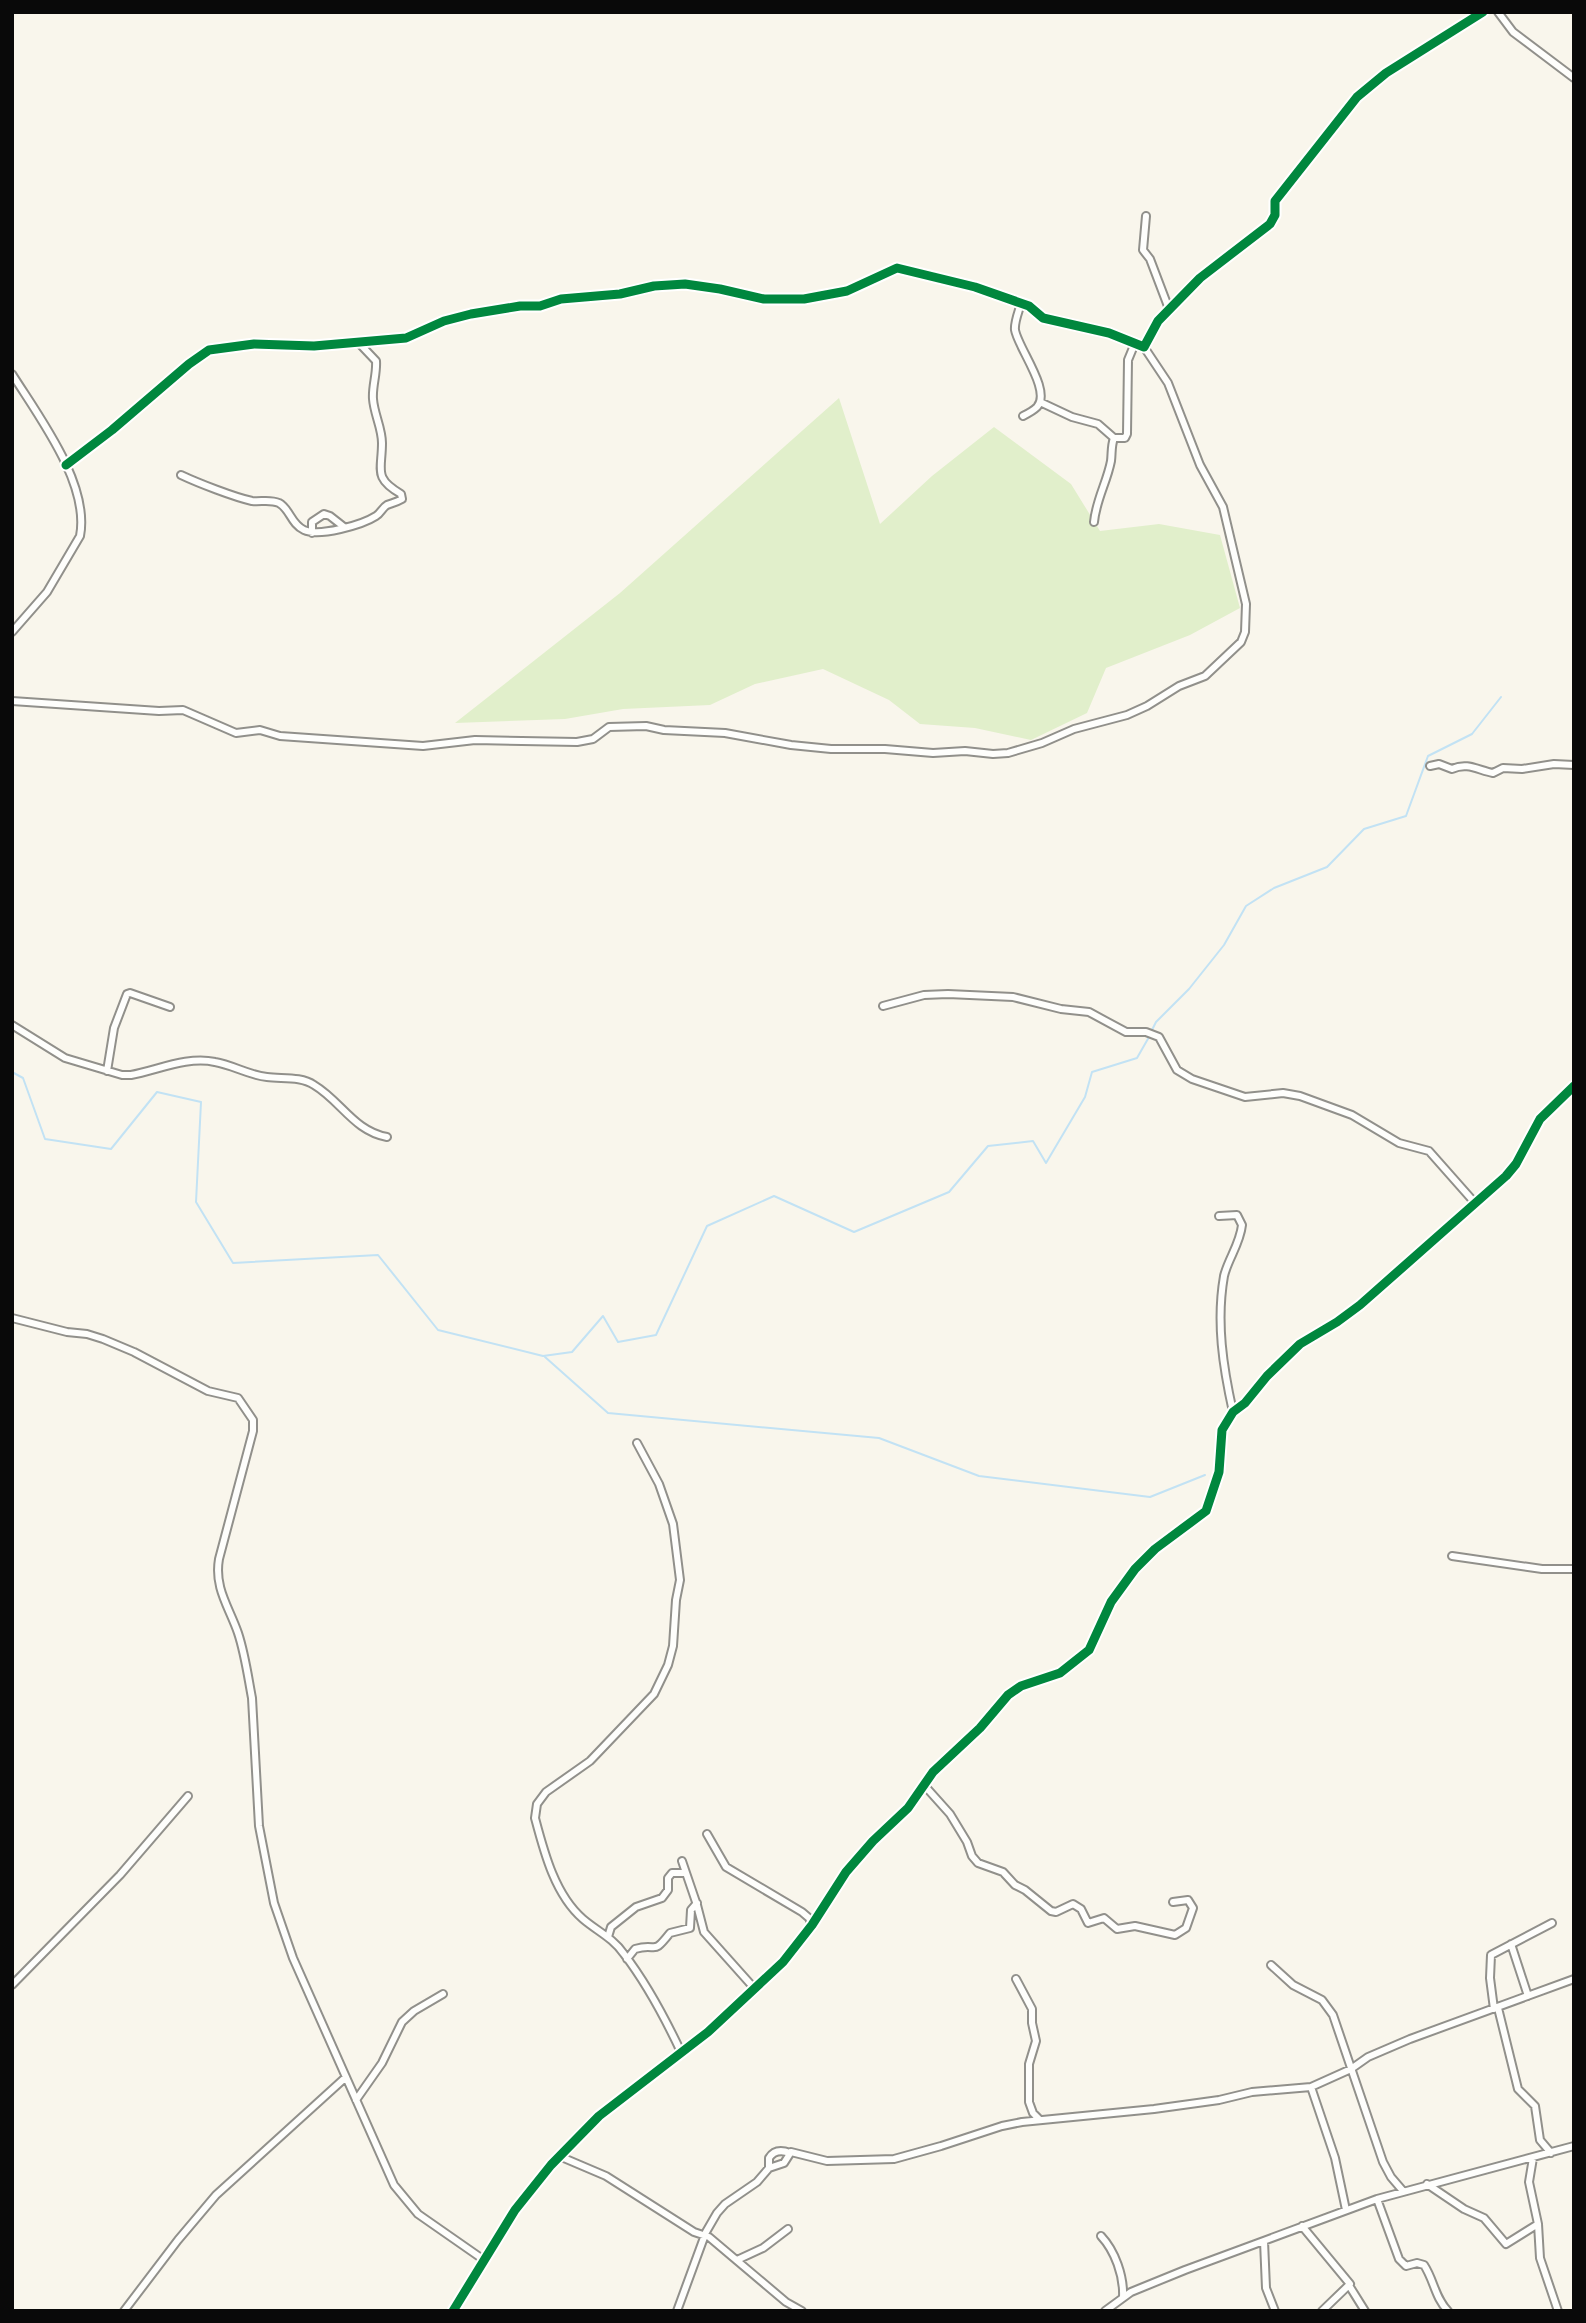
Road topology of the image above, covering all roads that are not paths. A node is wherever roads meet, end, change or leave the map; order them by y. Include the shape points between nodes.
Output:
1 (1483, 12) edge
2 (1498, 12) edge
3 (1574, 78) edge
4 (1146, 216) dead end
5 (1021, 303) junction
6 (1170, 309) junction
7 (357, 341) junction
8 (1135, 343) junction
9 (1144, 347) junction
10 (12, 374) edge
11 (1040, 402) junction
12 (1023, 416) dead end
13 (1114, 438) junction
14 (66, 465) junction
15 (181, 475) dead end
16 (1094, 522) dead end
17 (344, 527) junction
18 (312, 533) junction
19 (12, 632) edge
20 (12, 701) edge
21 (1574, 765) edge
22 (1430, 766) dead end
23 (883, 1006) dead end
24 (170, 1007) dead end
25 (12, 1025) edge
26 (107, 1071) junction
27 (1574, 1086) edge
28 (387, 1137) dead end
29 (1475, 1203) junction
30 (1219, 1216) dead end
31 (12, 1318) edge
32 (1233, 1412) junction
33 (637, 1443) dead end
34 (1452, 1556) dead end
35 (1574, 1569) edge
36 (924, 1785) junction
37 (188, 1796) dead end
38 (708, 1834) dead end
39 (682, 1861) dead end
40 (684, 1873) junction
41 (1173, 1902) dead end
42 (696, 1903) junction
43 (1552, 1923) dead end
44 (812, 1925) junction
45 (608, 1937) junction
46 (1511, 1944) junction
47 (627, 1958) junction
48 (1271, 1965) dead end
49 (1016, 1979) dead end
50 (1573, 1980) edge
51 (12, 1985) edge
52 (754, 1988) junction
53 (443, 1994) dead end
54 (1528, 1996) junction
55 (1496, 2008) junction
56 (681, 2052) junction
57 (1351, 2069) junction
58 (346, 2077) junction
59 (1311, 2087) junction
60 (356, 2100) junction
61 (1040, 2120) junction
62 (1574, 2146) edge
63 (790, 2153) junction
64 (1551, 2153) junction
65 (559, 2156) junction
66 (1532, 2158) junction
67 (769, 2168) junction
68 (1427, 2184) junction
69 (1403, 2191) junction
70 (1377, 2199) junction
71 (1346, 2210) junction
72 (1538, 2224) junction
73 (1302, 2227) junction
74 (788, 2229) dead end
75 (705, 2235) junction
76 (1101, 2236) dead end
77 (1264, 2241) junction
78 (719, 2246) junction
79 (702, 2247) junction
80 (484, 2260) junction
81 (737, 2260) junction
82 (1350, 2287) junction
83 (1124, 2297) junction
84 (124, 2311) edge
85 (453, 2311) edge
86 (677, 2311) edge
87 (802, 2311) edge
88 (1105, 2311) edge
89 (1275, 2311) edge
90 (1322, 2311) edge
91 (1365, 2311) edge
92 (1448, 2311) edge
93 (1558, 2311) edge

1 - 6 street via 1386,73 1357,97 1275,201 1270,224 1200,278
2 - 3 street via 1513,32
4 - 6 street via 1144,253
5 - 7 street via 897,268 847,291 804,299 764,299 685,284 654,286 471,314 406,338
5 - 8 street via 1043,317
5 - 11 street via 1014,328 1037,377
6 - 9 street
7 - 14 street via 209,350
7 - 17 street via 376,361 373,391 381,431 382,476 402,497 372,518
8 - 9 street
8 - 13 street via 1128,360 1127,434
9 - 20 street via 1168,383 1200,465 1223,507 1246,604 1245,632 1241,642 1205,676 1136,712 1042,743 993,754 853,750 642,726 609,727 593,739 577,742 464,740 423,746 280,736 260,730 236,733 175,709
10 - 14 street
11 - 12 street
11 - 13 street via 1098,424
13 - 16 street
14 - 19 street via 80,498 80,534 47,592
15 - 18 street via 250,500 277,503 292,522
17 - 18 street
17 - 18 street via 324,514 312,522
21 - 22 street via 1503,768 1493,773 1460,765 1452,769
23 - 29 street via 948,994 1013,997 1089,1012 1126,1032 1159,1037 1177,1070 1192,1079 1245,1097 1300,1096 1352,1115 1399,1143 1429,1151
24 - 26 street via 127,994 114,1028
25 - 26 street via 55,1054
26 - 28 street via 131,1075 213,1061 256,1075 306,1081 366,1130
27 - 29 street via 1536,1125 1513,1169
29 - 32 street via 1360,1305 1300,1344
30 - 32 street via 1237,1215 1242,1225 1225,1274 1221,1305 1222,1354
31 - 58 street via 87,1334 134,1352 214,1394 238,1398 253,1420 217,1577 238,1633 248,1678 259,1826 274,1903
32 - 36 street via 1222,1430 1219,1472 1206,1511 1135,1569 1111,1602 1082,1657 1060,1673 1013,1690
33 - 45 street via 673,1524 680,1580 668,1665 653,1694 590,1761 546,1792 537,1804 535,1818 563,1895 583,1919
34 - 35 street
36 - 41 street via 950,1814 975,1860 1003,1872 1051,1911 1073,1904 1088,1923 1104,1917 1116,1928 1135,1926 1175,1935 1186,1928 1193,1908 1188,1900
36 - 44 street via 846,1872
37 - 51 street via 120,1875
38 - 44 street via 726,1867 802,1912
39 - 40 street
40 - 42 street
40 - 45 street via 672,1873 662,1898 631,1910 611,1927
42 - 47 street via 688,1930 670,1933 660,1947 635,1949
42 - 52 street via 706,1936
43 - 46 street
44 - 52 street via 791,1954
45 - 47 street
46 - 54 street
46 - 55 street via 1491,1955
47 - 56 street
48 - 57 street via 1328,2006
49 - 61 street via 1032,2009 1036,2041 1029,2064 1029,2102
50 - 54 street
52 - 56 street
53 - 60 street via 402,2022 373,2079
54 - 55 street
55 - 57 street via 1368,2057
55 - 64 street via 1518,2089 1536,2109 1541,2140
56 - 65 street via 609,2108
57 - 59 street
57 - 69 street via 1388,2172
58 - 60 street
58 - 84 street via 216,2195
59 - 61 street
59 - 71 street via 1335,2158
60 - 80 street via 386,2171 405,2201 431,2225
61 - 63 street via 1002,2126 894,2159 827,2161
62 - 64 street
63 - 67 street via 784,2163
63 - 67 street via 774,2152
64 - 66 street
65 - 75 street via 606,2176
65 - 80 street via 515,2210
66 - 68 street
66 - 72 street via 1529,2182
67 - 75 street via 720,2208
68 - 69 street
68 - 72 street via 1484,2218 1506,2244
69 - 70 street
70 - 71 street
70 - 92 street via 1399,2259 1406,2266 1424,2265
71 - 73 street
72 - 93 street via 1542,2264
73 - 77 street
73 - 82 street
74 - 81 street
75 - 78 street
75 - 79 street
76 - 83 street via 1112,2250
77 - 83 street
77 - 89 street via 1266,2288
78 - 79 street
78 - 81 street
79 - 86 street
80 - 85 street
81 - 87 street
82 - 90 street
82 - 91 street
83 - 88 street

